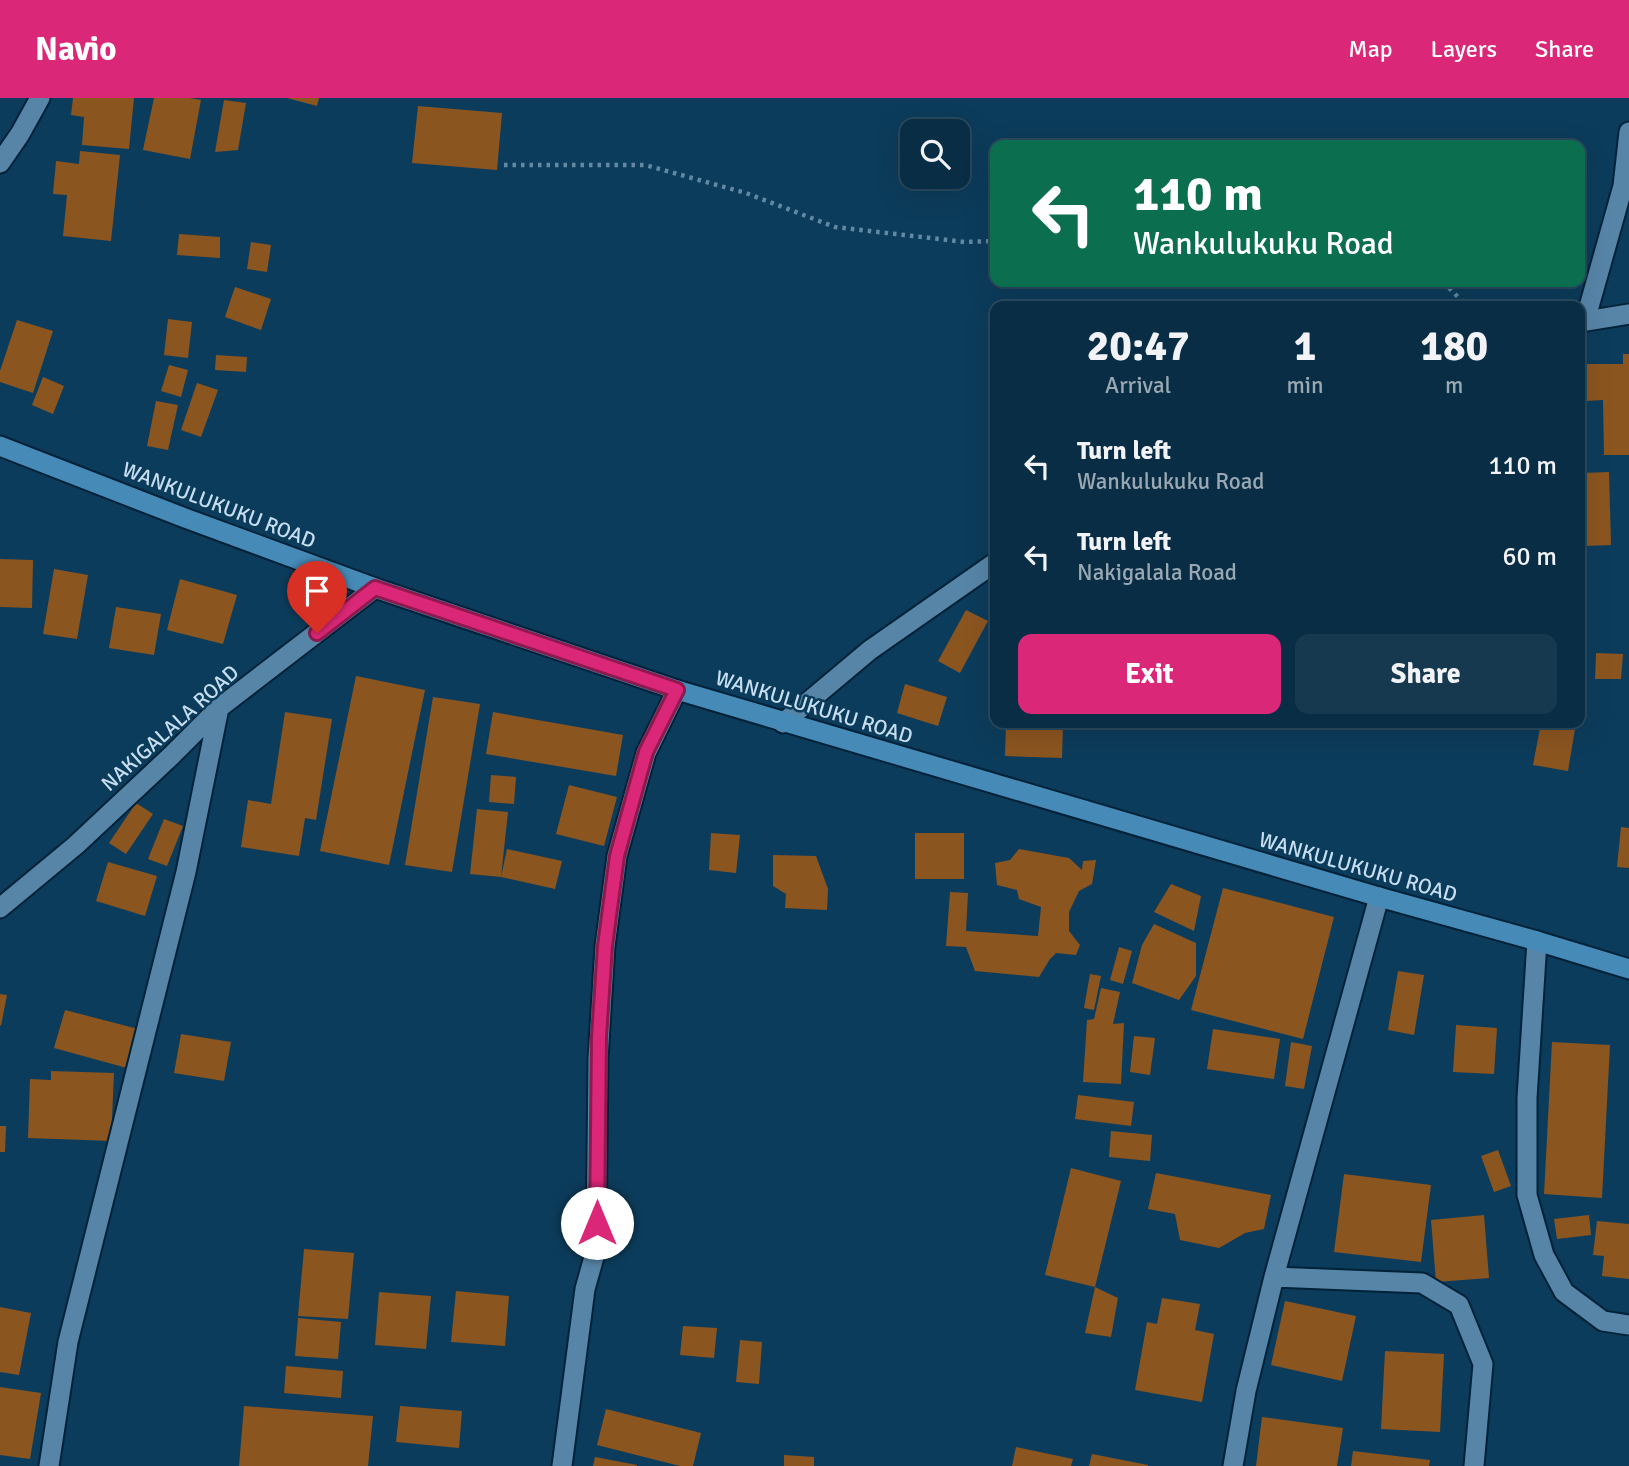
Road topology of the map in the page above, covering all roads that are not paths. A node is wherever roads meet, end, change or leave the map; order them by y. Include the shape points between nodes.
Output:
1 (40, 98) edge
2 (1629, 132) edge
3 (0, 163) edge
4 (1629, 314) edge
5 (1585, 315) edge
6 (1585, 322) edge
7 (0, 446) edge
8 (990, 566) edge
9 (375, 588) junction
10 (677, 690) junction
11 (219, 708) junction
12 (783, 723) junction
13 (1379, 898) junction
14 (0, 908) edge
15 (1537, 941) junction
16 (1629, 969) edge
17 (1274, 1277) junction
18 (1629, 1325) edge
19 (48, 1466) edge
20 (562, 1466) edge
21 (1233, 1466) edge
22 (1475, 1466) edge

1 - 3 street
2 - 5 street via 1623,186
4 - 6 street
7 - 9 main road, WANKULUKUKU ROAD
8 - 12 street via 870,650
9 - 10 main road, WANKULUKUKU ROAD
9 - 11 street, NAKIGALALA ROAD
10 - 12 main road, WANKULUKUKU ROAD
10 - 20 street via 646,752 617,856 605,946 598,1059 596,1250 585,1289
11 - 14 street, NAKIGALALA ROAD via 76,845
11 - 19 street via 186,872 68,1342
12 - 13 main road, WANKULUKUKU ROAD
13 - 15 main road, WANKULUKUKU ROAD
13 - 17 street
15 - 16 main road, WANKULUKUKU ROAD
15 - 18 street via 1527,1098 1527,1195 1545,1255 1564,1292 1603,1321
17 - 21 street
17 - 22 street via 1422,1283 1459,1305 1483,1364

